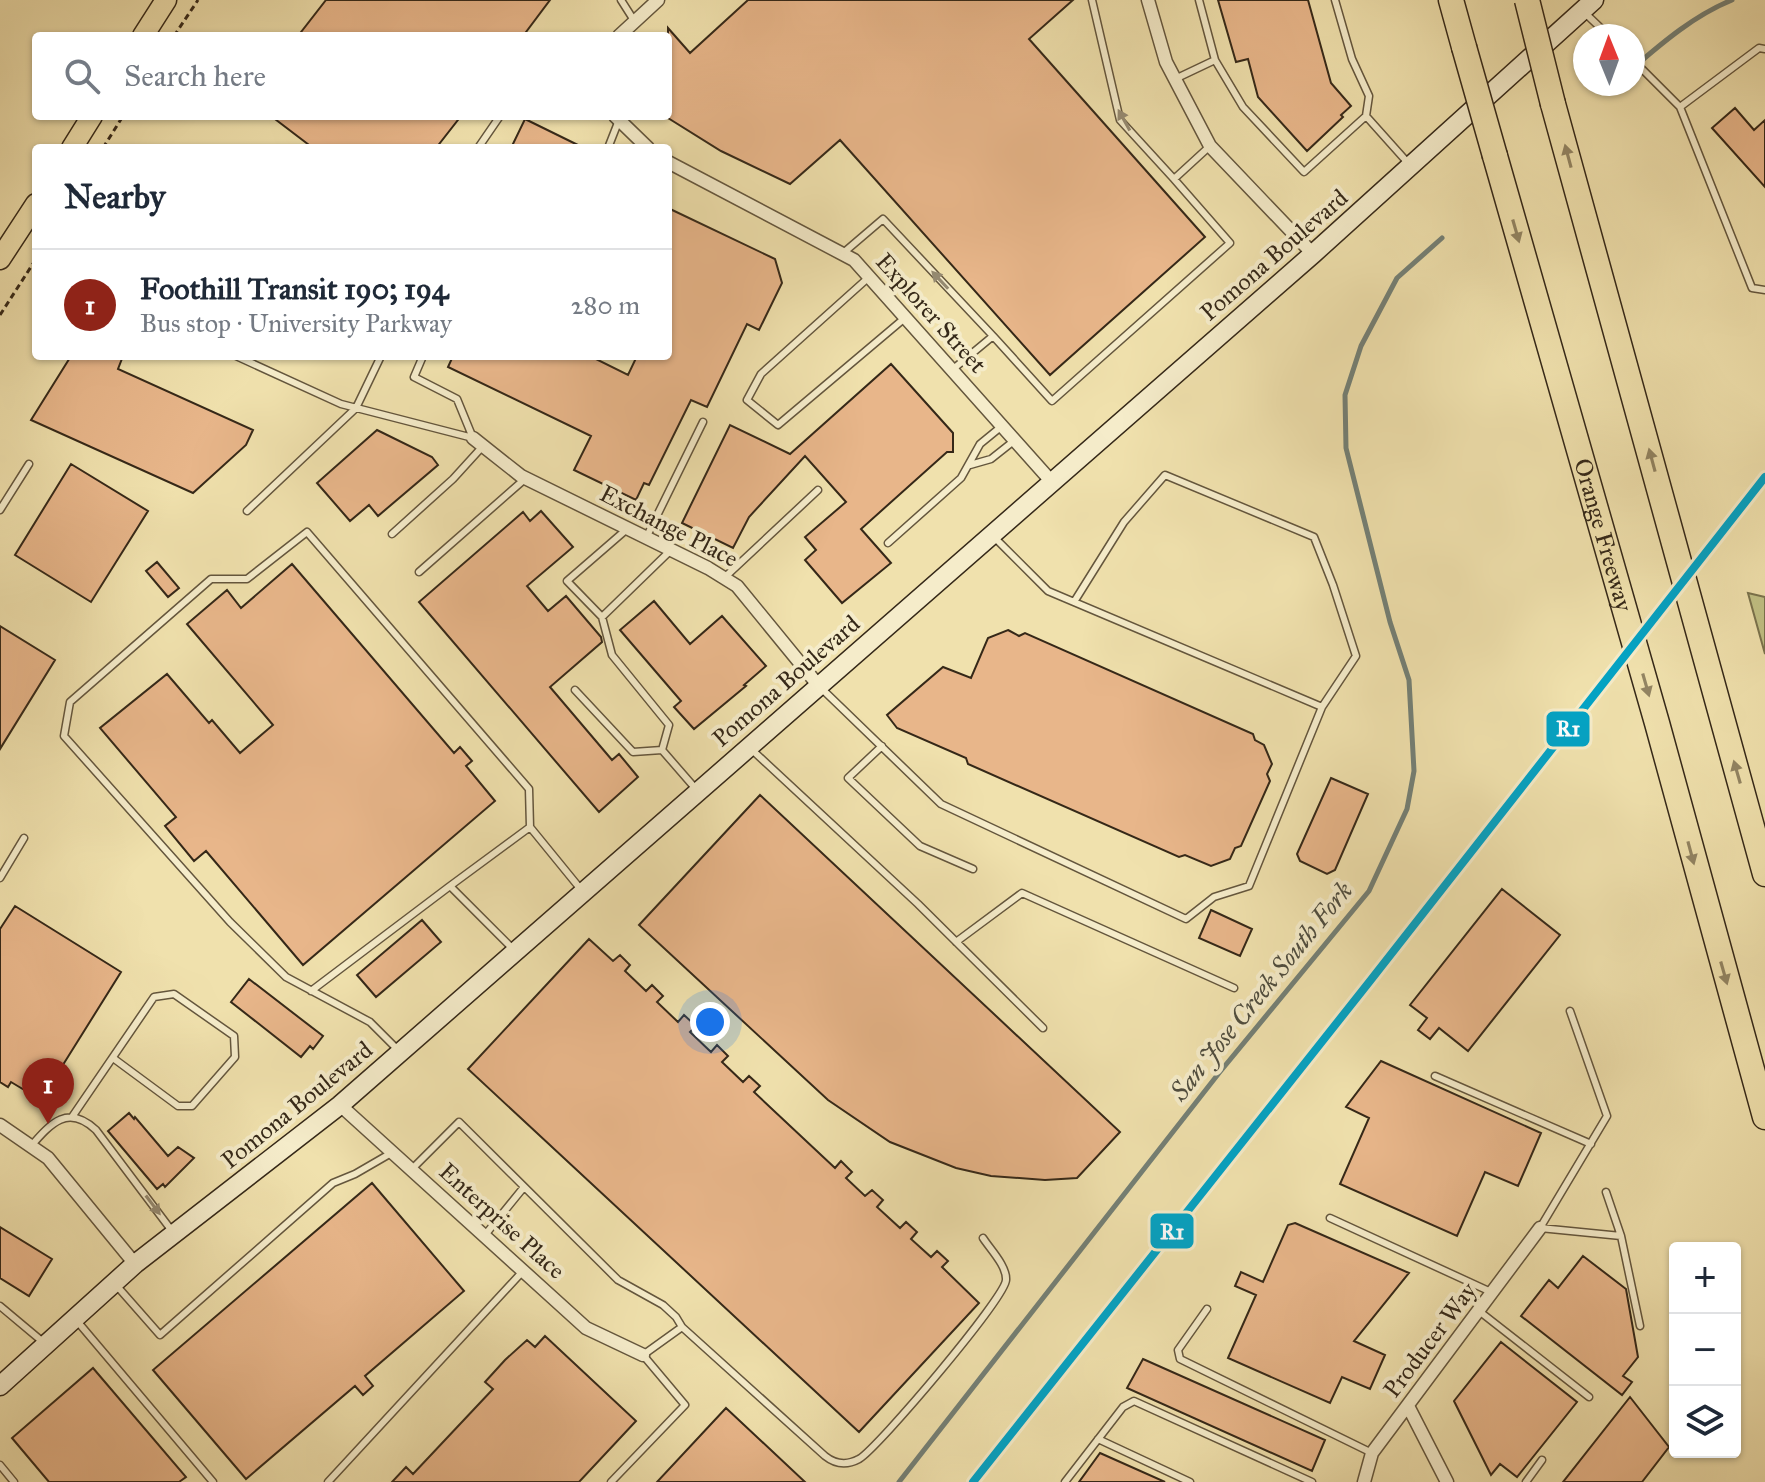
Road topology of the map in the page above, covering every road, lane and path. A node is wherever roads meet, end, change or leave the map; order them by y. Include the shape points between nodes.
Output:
1 (166, 0) edge
2 (198, 0) edge
3 (621, 0) edge
4 (658, 0) edge
5 (1092, 0) edge
6 (1148, 0) edge
7 (1199, 0) edge
8 (1335, 0) edge
9 (1451, 0) edge
10 (1527, 0) edge
11 (1588, 6) edge
12 (635, 22) junction
13 (1601, 24) edge
14 (146, 32) edge
15 (177, 32) edge
16 (624, 32) edge
17 (1765, 49) edge
18 (1215, 60) junction
19 (1645, 71) edge
20 (1175, 79) junction
21 (1680, 107) junction
22 (1366, 116) junction
23 (90, 120) edge
24 (120, 120) edge
25 (497, 120) edge
26 (616, 120) edge
27 (619, 120) edge
28 (74, 144) edge
29 (106, 144) edge
30 (481, 144) edge
31 (609, 144) edge
32 (643, 144) edge
33 (1210, 146) junction
34 (672, 164) edge
35 (1411, 166) junction
36 (1174, 179) junction
37 (32, 210) edge
38 (842, 254) junction
39 (1313, 254) junction
40 (0, 259) edge
41 (32, 265) edge
42 (868, 278) junction
43 (1765, 290) edge
44 (0, 315) edge
45 (906, 317) junction
46 (993, 336) junction
47 (245, 360) edge
48 (379, 360) edge
49 (421, 360) edge
50 (952, 370) junction
51 (356, 408) junction
52 (703, 422) dead end
53 (1002, 426) junction
54 (1015, 440) junction
55 (478, 442) junction
56 (29, 464) dead end
57 (970, 465) junction
58 (526, 478) junction
59 (1051, 481) junction
60 (818, 490) dead end
61 (0, 510) edge
62 (247, 511) dead end
63 (627, 529) junction
64 (392, 534) dead end
65 (991, 534) junction
66 (646, 538) junction
67 (888, 543) dead end
68 (671, 550) junction
69 (419, 572) dead end
70 (724, 578) junction
71 (1074, 602) junction
72 (602, 617) junction
73 (818, 685) junction
74 (575, 690) dead end
75 (1322, 707) junction
76 (748, 746) junction
77 (882, 746) junction
78 (662, 750) junction
79 (698, 791) junction
80 (530, 827) junction
81 (24, 838) dead end
82 (973, 869) dead end
83 (1765, 874) edge
84 (0, 878) edge
85 (450, 886) junction
86 (583, 892) junction
87 (956, 942) junction
88 (515, 951) junction
89 (1234, 988) dead end
90 (311, 991) junction
91 (1570, 1011) dead end
92 (1043, 1028) dead end
93 (400, 1052) junction
94 (113, 1058) junction
95 (1435, 1076) dead end
96 (340, 1105) junction
97 (72, 1117) junction
98 (1765, 1117) edge
99 (0, 1125) edge
100 (1591, 1144) junction
101 (31, 1146) junction
102 (393, 1152) junction
103 (412, 1169) junction
104 (524, 1187) junction
105 (1606, 1192) dead end
106 (1330, 1218) dead end
107 (1540, 1228) junction
108 (174, 1234) junction
109 (485, 1235) junction
110 (1621, 1236) junction
111 (983, 1238) dead end
112 (135, 1264) junction
113 (524, 1270) junction
114 (114, 1284) junction
115 (1492, 1293) junction
116 (0, 1306) edge
117 (1207, 1309) dead end
118 (1479, 1311) junction
119 (75, 1318) junction
120 (1640, 1326) dead end
121 (682, 1327) junction
122 (46, 1344) junction
123 (643, 1355) junction
124 (0, 1386) edge
125 (1589, 1397) dead end
126 (1408, 1406) junction
127 (1098, 1439) junction
128 (1372, 1453) junction
129 (1542, 1460) dead end
130 (0, 1465) edge
131 (14, 1482) edge
132 (213, 1482) edge
133 (328, 1482) edge
134 (611, 1482) edge
135 (1065, 1482) edge
136 (1190, 1482) edge
137 (1312, 1482) edge
138 (1364, 1482) edge
139 (1447, 1482) edge
140 (1526, 1482) edge

1 - 14 main road
2 - 15 path
3 - 12 lane
4 - 12 street
36 -> 5 lane via 1120,120
6 - 20 street
7 - 18 lane
8 - 22 lane via 1369,96
9 -> 98 highway, Orange Freeway, bridge
83 -> 10 highway, bridge
11 - 13 lane
11 - 35 street, Pomona Boulevard
12 - 16 street
17 - 21 lane via 1759,48
18 - 20 lane
18 - 22 lane via 1243,107 1304,172
19 - 21 lane
20 - 33 street
21 - 43 lane via 1752,288
22 - 35 lane
23 - 28 main road
24 - 29 path
25 - 30 lane
26 - 31 lane
27 - 32 street
33 - 36 lane
33 - 39 street
34 - 38 street, Explorer Street
35 - 39 street, Pomona Boulevard
36 - 46 lane via 1230,243 1052,401
37 - 40 main road
38 - 42 street, Explorer Street
46 -> 38 lane via 883,219
39 - 59 street, Pomona Boulevard
41 - 44 path
42 - 45 street, Explorer Street
42 - 45 lane via 761,374 747,400 778,425
45 - 50 street, Explorer Street
46 - 50 lane
47 - 51 lane
48 - 51 lane
49 - 55 lane via 414,377 457,399
50 - 53 street, Explorer Street
51 - 55 lane
51 - 62 lane
52 - 66 lane
53 - 54 street, Explorer Street
53 - 57 lane via 980,444
54 - 57 lane via 991,459
54 - 59 street, Explorer Street
55 - 58 street, Exchange Place
55 - 64 lane via 453,479
56 - 61 lane
57 - 67 lane
58 - 63 street, Exchange Place
58 - 69 lane
59 - 65 street, Pomona Boulevard
60 - 70 lane
63 - 66 street, Exchange Place
63 - 72 lane via 567,581
65 - 71 lane via 1048,591
65 - 73 street, Pomona Boulevard
66 - 68 street, Exchange Place
68 - 70 street, Exchange Place
68 - 72 lane
70 - 73 street, Exchange Place via 737,586
71 - 75 lane
71 - 75 lane via 1124,522 1165,475 1314,537 1356,656
72 - 78 lane via 612,655 669,725
73 - 76 street, Pomona Boulevard
73 - 77 lane
74 - 78 lane via 633,752
75 - 77 lane via 1249,886 1214,897 1186,919 941,804
76 - 79 street, Pomona Boulevard
76 - 87 lane
77 - 82 lane via 848,778 920,846
78 - 79 lane
79 - 86 street, Pomona Boulevard
80 - 85 lane
80 - 86 lane
80 - 90 lane via 529,789 307,532 247,579 211,579 70,702 64,736 230,922 286,977
81 - 84 lane
85 - 88 lane
85 - 90 lane
86 - 88 street, Pomona Boulevard
87 - 89 lane via 1022,893
87 - 92 lane
88 - 93 street, Pomona Boulevard
90 - 93 lane via 370,1022
91 - 100 lane via 1607,1116
93 - 96 street, Pomona Boulevard
94 - 94 lane via 154,997 174,994 234,1036 235,1057 192,1106 178,1106
94 - 97 lane
95 - 100 lane
96 - 102 street, Enterprise Place
96 - 108 street, Pomona Boulevard
97 - 101 lane via 56,1120
97 -> 108 lane via 96,1130
99 - 101 street
100 - 107 lane
101 - 112 street via 48,1158
102 - 103 street, Enterprise Place
102 - 114 lane via 333,1183 160,1335
103 - 104 lane via 459,1122
103 - 109 street, Enterprise Place
104 - 109 lane
104 - 121 lane via 618,1280 663,1305
105 - 110 lane
106 - 115 lane
107 - 110 lane
107 - 115 street, Producer Way
108 - 112 street, Pomona Boulevard
109 - 113 street, Enterprise Place
110 - 120 lane
111 - 121 lane via 1005,1271 1005,1286 892,1425 850,1462 835,1463 825,1456
112 - 114 street, Pomona Boulevard
113 - 123 street, Enterprise Place via 586,1328
113 - 133 lane
114 - 119 street, Pomona Boulevard
115 - 118 street, Producer Way
116 - 122 lane
117 - 128 lane via 1178,1350 1180,1359
118 - 125 lane
118 - 126 street, Producer Way
119 - 122 street, Pomona Boulevard
119 - 132 lane
121 - 123 lane
122 - 124 street, Pomona Boulevard
123 - 134 lane via 685,1405
126 - 128 street, Producer Way
126 - 139 street
127 - 135 lane
127 - 136 lane
127 - 137 lane via 1134,1401
128 - 138 street, Producer Way
129 - 140 lane
130 - 131 lane

